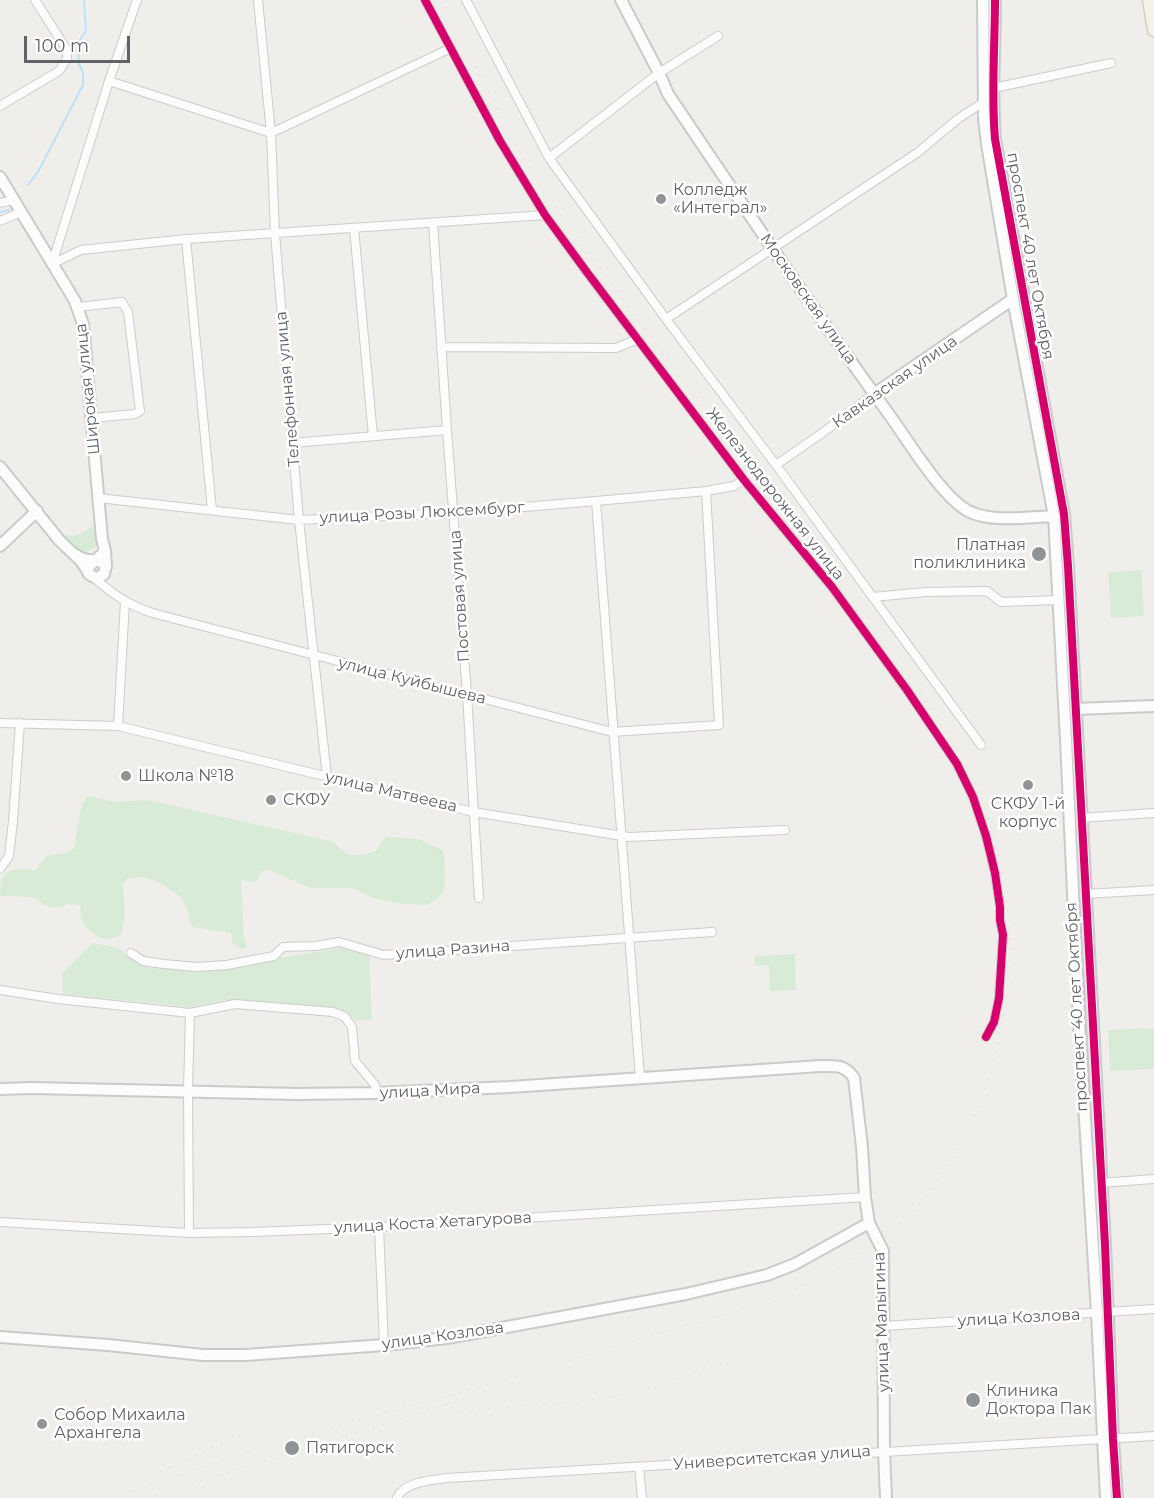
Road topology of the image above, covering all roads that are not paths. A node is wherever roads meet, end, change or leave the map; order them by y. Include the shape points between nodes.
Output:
1 (35, 0) edge
2 (137, 0) edge
3 (258, 0) edge
4 (425, 0) edge
5 (466, 0) edge
6 (621, 0) edge
7 (983, 0) edge
8 (995, 0) edge
9 (1149, 0) edge
10 (1154, 30) edge
11 (718, 36) dead end
12 (451, 48) junction
13 (1112, 63) dead end
14 (659, 74) junction
15 (108, 81) junction
16 (994, 88) junction
17 (984, 102) junction
18 (0, 106) edge
19 (271, 133) junction
20 (549, 158) junction
21 (0, 177) edge
22 (14, 200) junction
23 (0, 203) edge
24 (21, 212) junction
25 (545, 215) junction
26 (0, 221) edge
27 (433, 223) junction
28 (354, 228) junction
29 (275, 234) junction
30 (186, 240) junction
31 (772, 248) junction
32 (52, 264) junction
33 (1013, 299) junction
34 (78, 307) junction
35 (666, 319) junction
36 (638, 339) junction
37 (441, 347) junction
38 (874, 394) junction
39 (92, 418) junction
40 (447, 430) junction
41 (373, 436) junction
42 (293, 443) junction
43 (776, 465) junction
44 (0, 467) edge
45 (744, 480) junction
46 (706, 491) junction
47 (98, 498) junction
48 (596, 501) junction
49 (212, 510) junction
50 (37, 511) junction
51 (453, 513) junction
52 (1059, 515) junction
53 (299, 520) junction
54 (0, 546) edge
55 (105, 550) junction
56 (73, 553) junction
57 (94, 561) junction
58 (106, 569) junction
59 (90, 574) junction
60 (113, 592) junction
61 (873, 597) junction
62 (1059, 600) junction
63 (124, 602) junction
64 (314, 656) junction
65 (467, 694) junction
66 (1154, 706) edge
67 (1075, 709) junction
68 (0, 723) edge
69 (20, 723) junction
70 (117, 726) junction
71 (612, 732) junction
72 (981, 745) dead end
73 (327, 777) junction
74 (473, 812) junction
75 (1154, 813) edge
76 (1081, 818) junction
77 (785, 830) dead end
78 (621, 835) junction
79 (0, 869) edge
80 (1154, 890) edge
81 (1085, 894) junction
82 (479, 898) dead end
83 (712, 932) dead end
84 (630, 939) junction
85 (131, 953) dead end
86 (0, 990) edge
87 (190, 1012) junction
88 (986, 1037) dead end
89 (854, 1077) joint
90 (640, 1078) junction
91 (0, 1089) edge
92 (188, 1091) junction
93 (376, 1093) junction
94 (1154, 1179) edge
95 (1100, 1183) junction
96 (865, 1197) junction
97 (0, 1222) edge
98 (869, 1223) junction
99 (379, 1227) junction
100 (189, 1233) junction
101 (1154, 1309) edge
102 (1108, 1312) junction
103 (1096, 1313) junction
104 (883, 1326) junction
105 (0, 1338) edge
106 (384, 1345) junction
107 (1154, 1436) edge
108 (1108, 1439) junction
109 (884, 1451) junction
110 (639, 1467) junction
111 (396, 1498) edge
112 (642, 1498) edge
113 (886, 1498) edge
114 (1106, 1498) edge
115 (1117, 1498) edge

1 - 18 street via 68,50 67,59 59,71
2 - 15 street
3 - 19 street, Телефонная улица
4 - 12 street, Железнодорожная улица
5 - 20 street, Железнодорожная улица
6 - 14 street, Московская улица
7 - 17 street, проспект 40 лет Октября
8 - 16 street, проспект 40 лет Октября
9 - 10 main road
11 - 14 street
12 - 19 street
12 - 25 street, Железнодорожная улица
13 - 16 street
14 - 20 street
14 - 31 street, Московская улица via 668,94
15 - 19 street
15 - 32 street
16 - 17 street
16 - 52 street, проспект 40 лет Октября via 995,139
17 - 31 street via 916,153
17 - 33 street, проспект 40 лет Октября via 987,144
19 - 29 street, Телефонная улица
20 - 35 street, Железнодорожная улица
21 - 22 street, Широкая улица
22 - 23 street
22 - 24 street, Широкая улица
24 - 26 street
24 - 32 street, Широкая улица
25 - 27 street
25 - 36 street, Железнодорожная улица
27 - 28 street
27 - 37 street, Постовая улица
28 - 29 street
28 - 41 street
29 - 30 street
29 - 42 street, Телефонная улица
30 - 32 street via 81,250
30 - 49 street
31 - 35 street
31 - 38 street, Московская улица
32 - 34 street, Широкая улица
33 - 38 street, Кавказская улица
33 - 52 street, проспект 40 лет Октября
34 - 39 street, Широкая улица
34 - 39 street via 122,302 128,312 140,411
35 - 43 street, Железнодорожная улица
36 - 37 street via 616,348
36 - 45 street, Железнодорожная улица
37 - 40 street, Постовая улица
38 - 43 street, Кавказская улица
38 - 52 street, Московская улица via 931,474 969,512 992,518
39 - 47 street, Широкая улица
40 - 41 street
40 - 51 street, Постовая улица
41 - 42 street
42 - 53 street, Телефонная улица
43 - 61 street, Железнодорожная улица
44 - 50 street
45 - 46 street, улица Розы Люксембург
45 - 88 street, Железнодорожная улица via 832,587 886,661 952,756 973,797 995,873 1003,935 999,998
46 - 48 street, улица Розы Люксембург
46 - 71 street, улица Куйбышева via 719,725
47 - 49 street, улица Розы Люксембург
47 - 55 street, Широкая улица
48 - 51 street, улица Розы Люксембург
48 - 71 street
49 - 53 street, улица Розы Люксембург
50 - 54 street
50 - 56 street, улица Куйбышева
51 - 53 street, улица Розы Люксембург
51 - 65 street, Постовая улица
52 - 62 street, проспект 40 лет Октября
52 - 67 street, проспект 40 лет Октября
53 - 64 street, Телефонная улица
55 - 57 street
55 - 58 street, Широкая улица
56 - 57 street, улица Куйбышева
56 - 59 street, улица Куйбышева
57 - 58 street, улица Куйбышева via 101,561
57 - 59 street via 89,566
58 - 59 street via 98,578
58 - 60 street
59 - 60 street, улица Куйбышева
60 - 63 street, улица Куйбышева
61 - 62 street via 987,591 1000,603
61 - 72 street, Железнодорожная улица
62 - 103 street, проспект 40 лет Октября
63 - 64 street, улица Куйбышева
63 - 70 street
64 - 65 street, улица Куйбышева
64 - 73 street, Телефонная улица
65 - 71 street, улица Куйбышева
65 - 74 street, Постовая улица
66 - 67 street
67 - 76 street, проспект 40 лет Октября
68 - 69 street, улица Матвеева
69 - 70 street, улица Матвеева
69 - 79 street via 14,821 9,856
70 - 73 street, улица Матвеева
71 - 78 street
73 - 74 street, улица Матвеева
74 - 78 street, улица Матвеева
74 - 82 street, Постовая улица
75 - 76 street
76 - 81 street, проспект 40 лет Октября
77 - 78 street, улица Матвеева
78 - 84 street
80 - 81 street
81 - 95 street, проспект 40 лет Октября
83 - 84 street, улица Разина
84 - 85 street, улица Разина via 384,955 339,942 283,947 274,956 197,967 143,961
84 - 90 street
86 - 87 street
87 - 92 street
87 - 93 street via 235,1005 333,1012 345,1017 352,1027 355,1061 375,1085
89 - 90 street, улица Мира via 838,1066
89 - 96 street, улица Малыгина
90 - 93 street, улица Мира
91 - 92 street, улица Мира
92 - 93 street, улица Мира
92 - 100 street
94 - 95 street
95 - 102 street, проспект 40 лет Октября
96 - 98 street, улица Малыгина
96 - 99 street, улица Коста Хетагурова
97 - 100 street, улица Коста Хетагурова
98 - 104 street, улица Малыгина via 883,1251
98 - 106 street, улица Козлова via 795,1264 731,1285 447,1338
99 - 100 street, улица Коста Хетагурова
99 - 106 street
101 - 102 street, улица Козлова
102 - 103 street, улица Козлова
102 - 108 street, проспект 40 лет Октября
103 - 104 street, улица Козлова
103 - 108 street, проспект 40 лет Октября
104 - 109 street, улица Малыгина
105 - 106 street, улица Козлова via 108,1344 203,1355
107 - 108 street, Университетская улица
108 - 109 street, Университетская улица
108 - 114 street, проспект 40 лет Октября
108 - 115 street, проспект 40 лет Октября
109 - 110 street, Университетская улица
109 - 113 street, улица Малыгина
110 - 111 street, Университетская улица via 447,1478 407,1487
110 - 112 street

